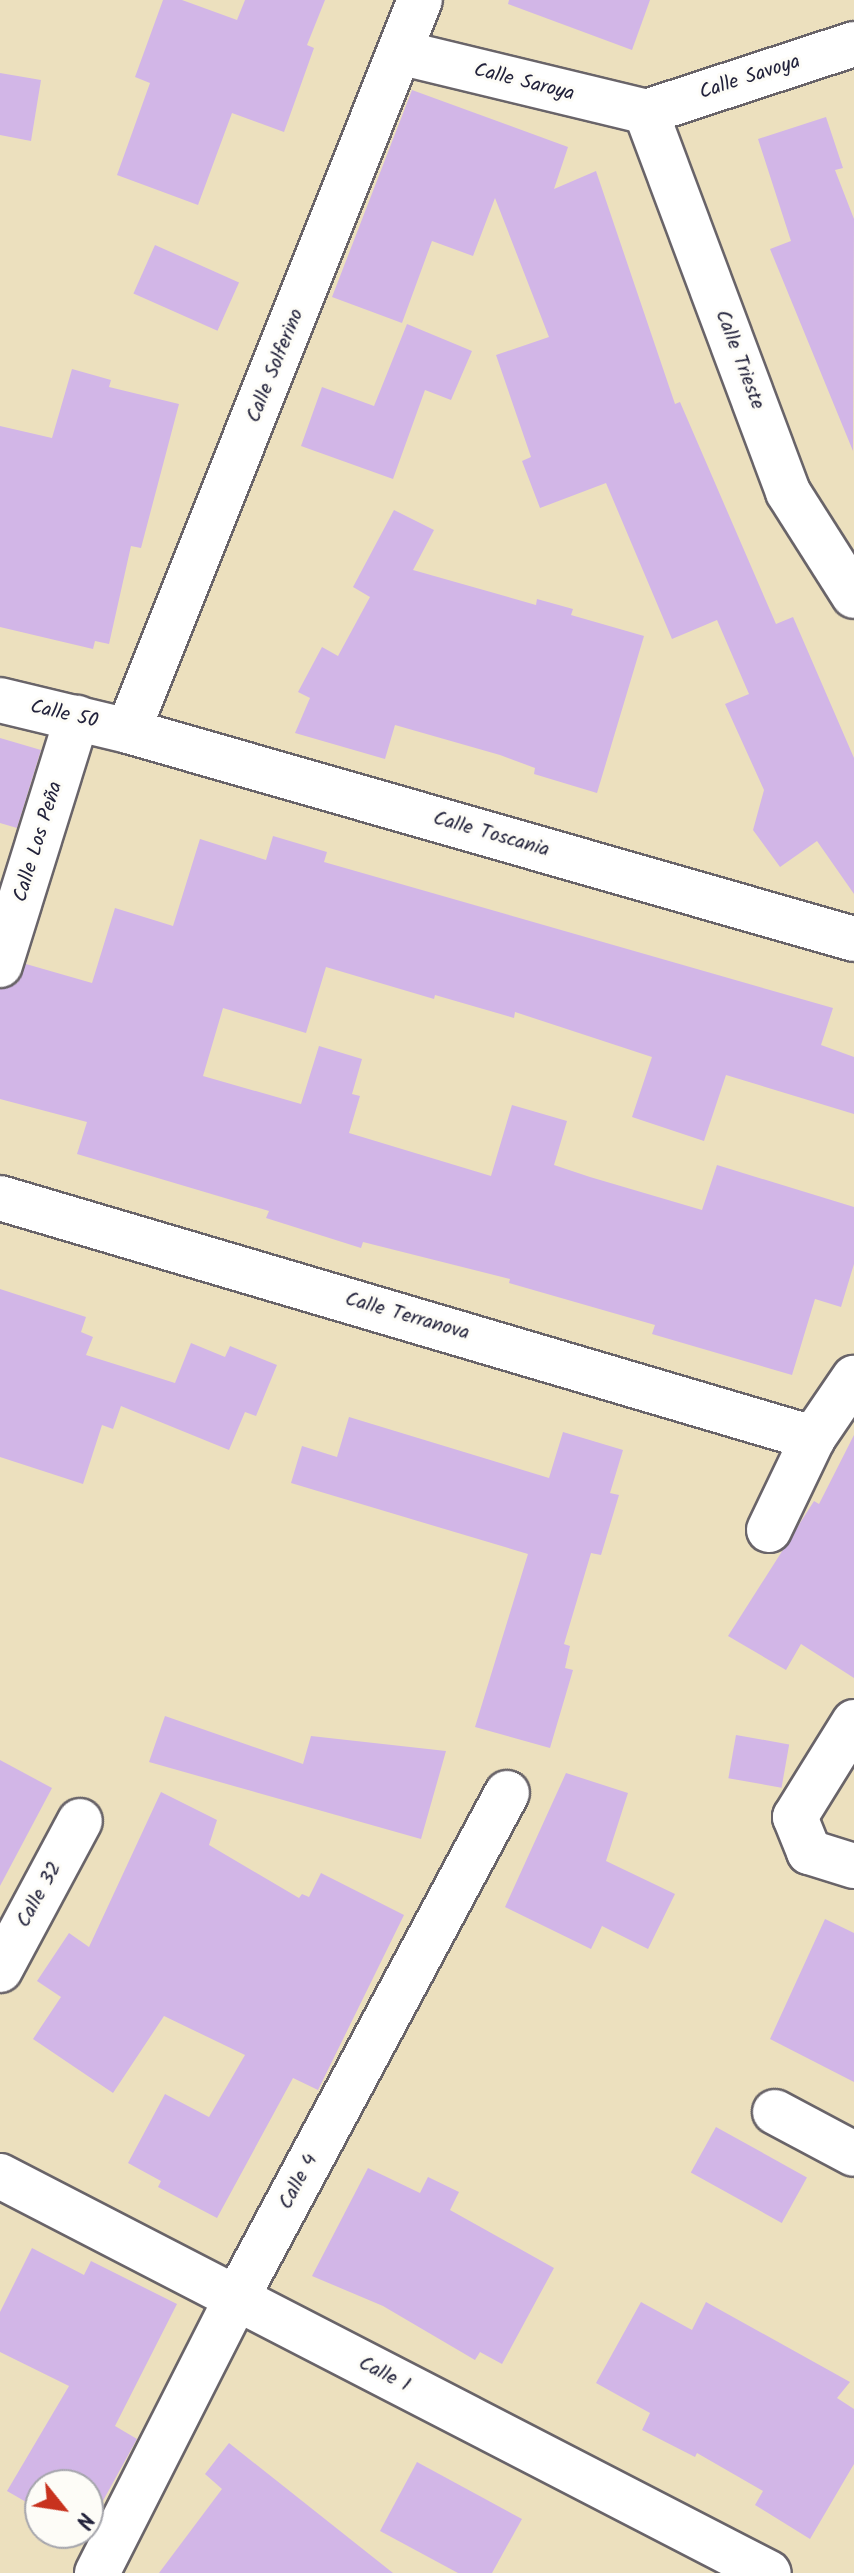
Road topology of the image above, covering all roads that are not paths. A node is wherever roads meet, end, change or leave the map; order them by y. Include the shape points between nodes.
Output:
1 (420, 0) edge
2 (854, 44) edge
3 (403, 53) junction
4 (646, 112) junction
5 (854, 596) edge
6 (0, 700) edge
7 (77, 718) junction
8 (128, 731) junction
9 (854, 939) edge
10 (0, 965) edge
11 (0, 1198) edge
12 (854, 1378) edge
13 (813, 1438) junction
14 (769, 1530) dead end
15 (854, 1722) edge
16 (507, 1793) dead end
17 (80, 1821) dead end
18 (854, 1866) edge
19 (12, 1919) edge
20 (0, 1970) edge
21 (775, 2112) dead end
22 (854, 2154) edge
23 (0, 2176) edge
24 (236, 2299) junction
25 (97, 2573) edge
26 (769, 2573) edge

1 - 3 street, Calle Solferino
2 - 4 street, Calle Savoya
3 - 4 street, Calle Saroya
3 - 8 street, Calle Solferino
4 - 5 street, Calle Trieste via 788,492
6 - 7 street, Calle 50
7 - 8 street, Calle 50
7 - 10 street, Calle Los Peña
8 - 9 street, Calle Toscania
11 - 13 street, Calle Terranova
12 - 13 street
13 - 14 street
15 - 18 street via 795,1817 809,1852
16 - 24 street, Calle 4
17 - 19 street, Calle 32
19 - 20 street, Calle 32
21 - 22 street
23 - 24 street, Calle 1
24 - 25 street, Calle 4
24 - 26 street, Calle 1

